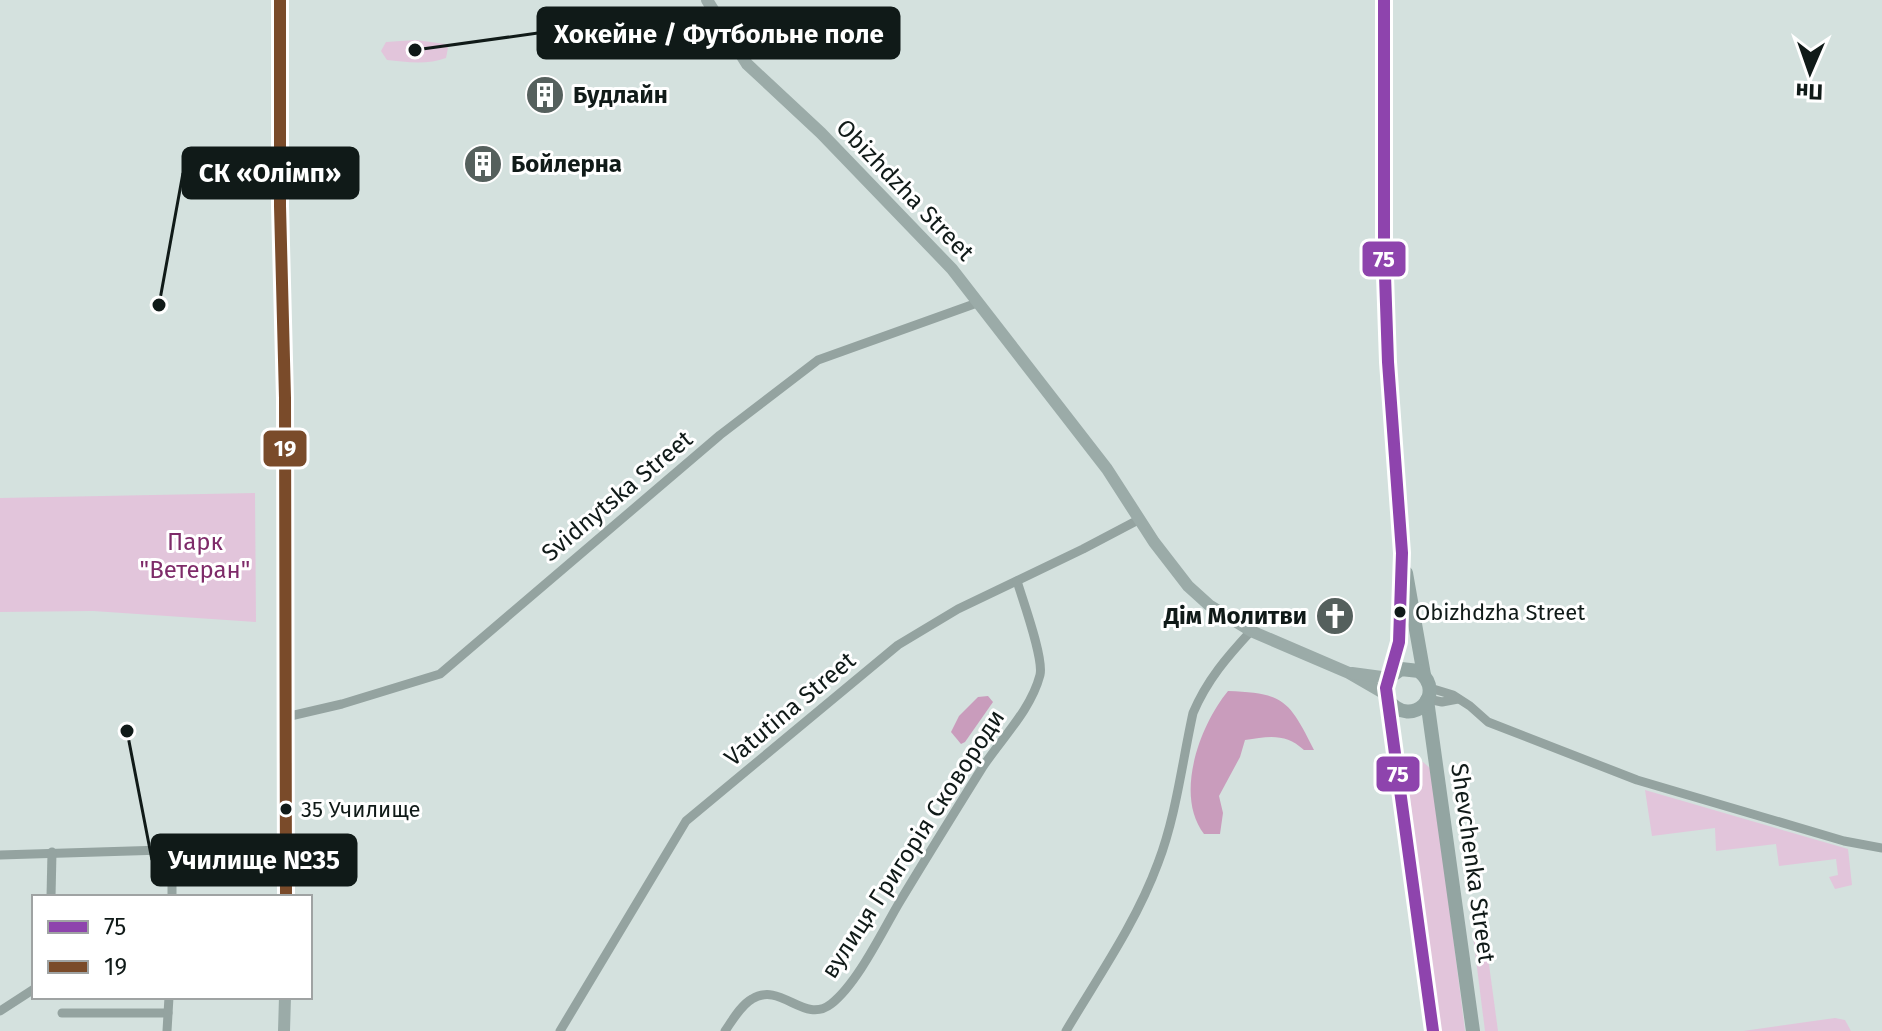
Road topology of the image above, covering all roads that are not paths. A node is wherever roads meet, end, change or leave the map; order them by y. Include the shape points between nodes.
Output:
1 (280, 0) edge
2 (707, 0) edge
3 (1384, 0) edge
4 (977, 303) junction
5 (1140, 519) junction
6 (1402, 553) junction
7 (1017, 581) junction
8 (1251, 631) junction
9 (1349, 673) junction
10 (1390, 677) junction
11 (1427, 691) junction
12 (1388, 698) junction
13 (286, 717) junction
14 (1882, 848) edge
15 (52, 852) junction
16 (0, 855) edge
17 (51, 895) edge
18 (172, 895) edge
19 (286, 895) edge
20 (32, 990) edge
21 (169, 999) edge
22 (285, 999) edge
23 (0, 1011) edge
24 (62, 1013) dead end
25 (168, 1013) junction
26 (167, 1031) edge
27 (284, 1031) edge
28 (560, 1031) edge
29 (725, 1031) edge
30 (1066, 1031) edge
31 (1433, 1031) edge
32 (1473, 1031) edge

1 - 13 street
2 - 4 street, Obizhdzha Street via 747,64 908,222
3 - 6 main road, Shevchenka Street via 1388,362
4 - 5 street, Obizhdzha Street
4 - 13 street, Svidnytska Street via 818,360 720,435 440,674
5 - 7 street, Vatutina Street
5 - 8 street, Obizhdzha Street via 1188,586
6 - 10 main road, Shevchenka Street via 1399,642
6 - 11 main road, Shevchenka Street
7 - 28 street, Vatutina Street via 898,645 686,821
7 - 29 street, вулиця Григорія Сковороди via 1041,673 872,949 828,1007 812,1011 768,994 752,998
8 - 9 street, Obizhdzha Street
8 - 30 street via 1218,667 1199,699 1157,865
9 - 10 street, Obizhdzha Street
9 - 12 street, Obizhdzha Street
10 - 11 main road via 1407,668
10 - 12 main road
11 - 12 main road via 1419,709 1408,712
11 - 14 street via 1442,702 1458,699 1488,722 1637,780
11 - 32 main road, Shevchenka Street
12 - 31 main road
13 - 19 street
15 - 16 street
15 - 17 street
15 - 18 street via 163,850 172,859
20 - 23 street
21 - 25 street
22 - 27 street
24 - 25 street
25 - 26 street

